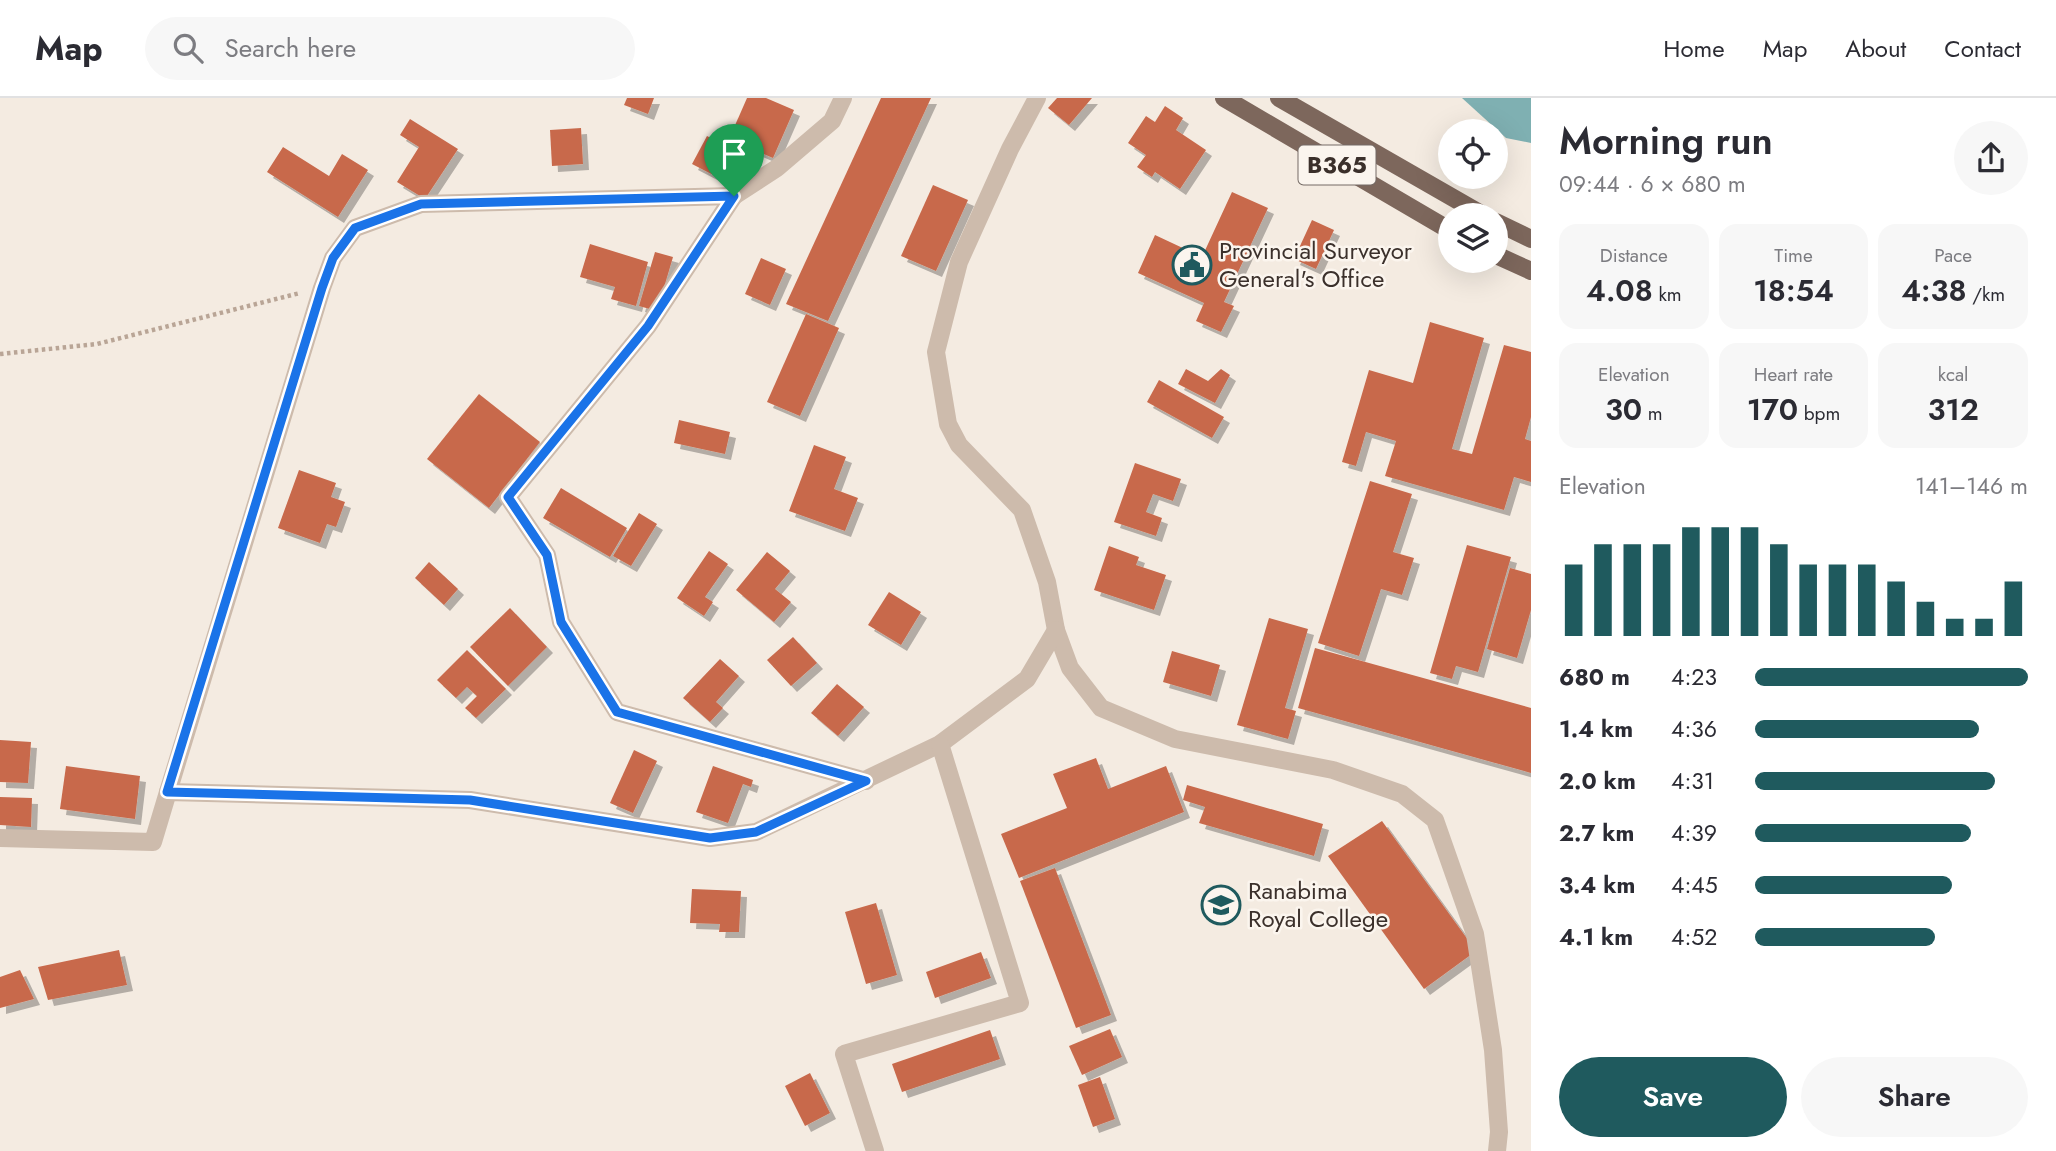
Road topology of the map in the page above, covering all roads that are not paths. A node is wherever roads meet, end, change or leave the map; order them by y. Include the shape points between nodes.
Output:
1 (843, 98) edge
2 (1037, 98) edge
3 (1224, 98) edge
4 (1279, 98) edge
5 (734, 196) junction
6 (1462, 203) edge
7 (1438, 223) edge
8 (1508, 228) edge
9 (1531, 239) edge
10 (1508, 260) edge
11 (1531, 271) edge
12 (1056, 630) junction
13 (940, 744) junction
14 (866, 781) junction
15 (167, 792) junction
16 (0, 838) edge
17 (875, 1151) edge
18 (1497, 1151) edge

1 - 5 street via 832,121 777,168
2 - 12 street via 959,262 936,352 948,424 958,445 1022,510 1047,582
3 - 7 main road, B365
4 - 6 main road, B365
5 - 14 street via 648,326 508,497 547,555 561,622 617,712
5 - 15 street via 421,204 355,228 333,258 322,288
8 - 9 main road
10 - 11 main road
12 - 13 street via 1027,679
12 - 18 street via 1070,668 1101,708 1175,739 1356,778 1402,794 1435,820 1475,934 1493,1050
13 - 14 street
13 - 17 street via 1020,1003 845,1054
14 - 15 street via 756,832 710,838 470,800
15 - 16 street via 153,842

